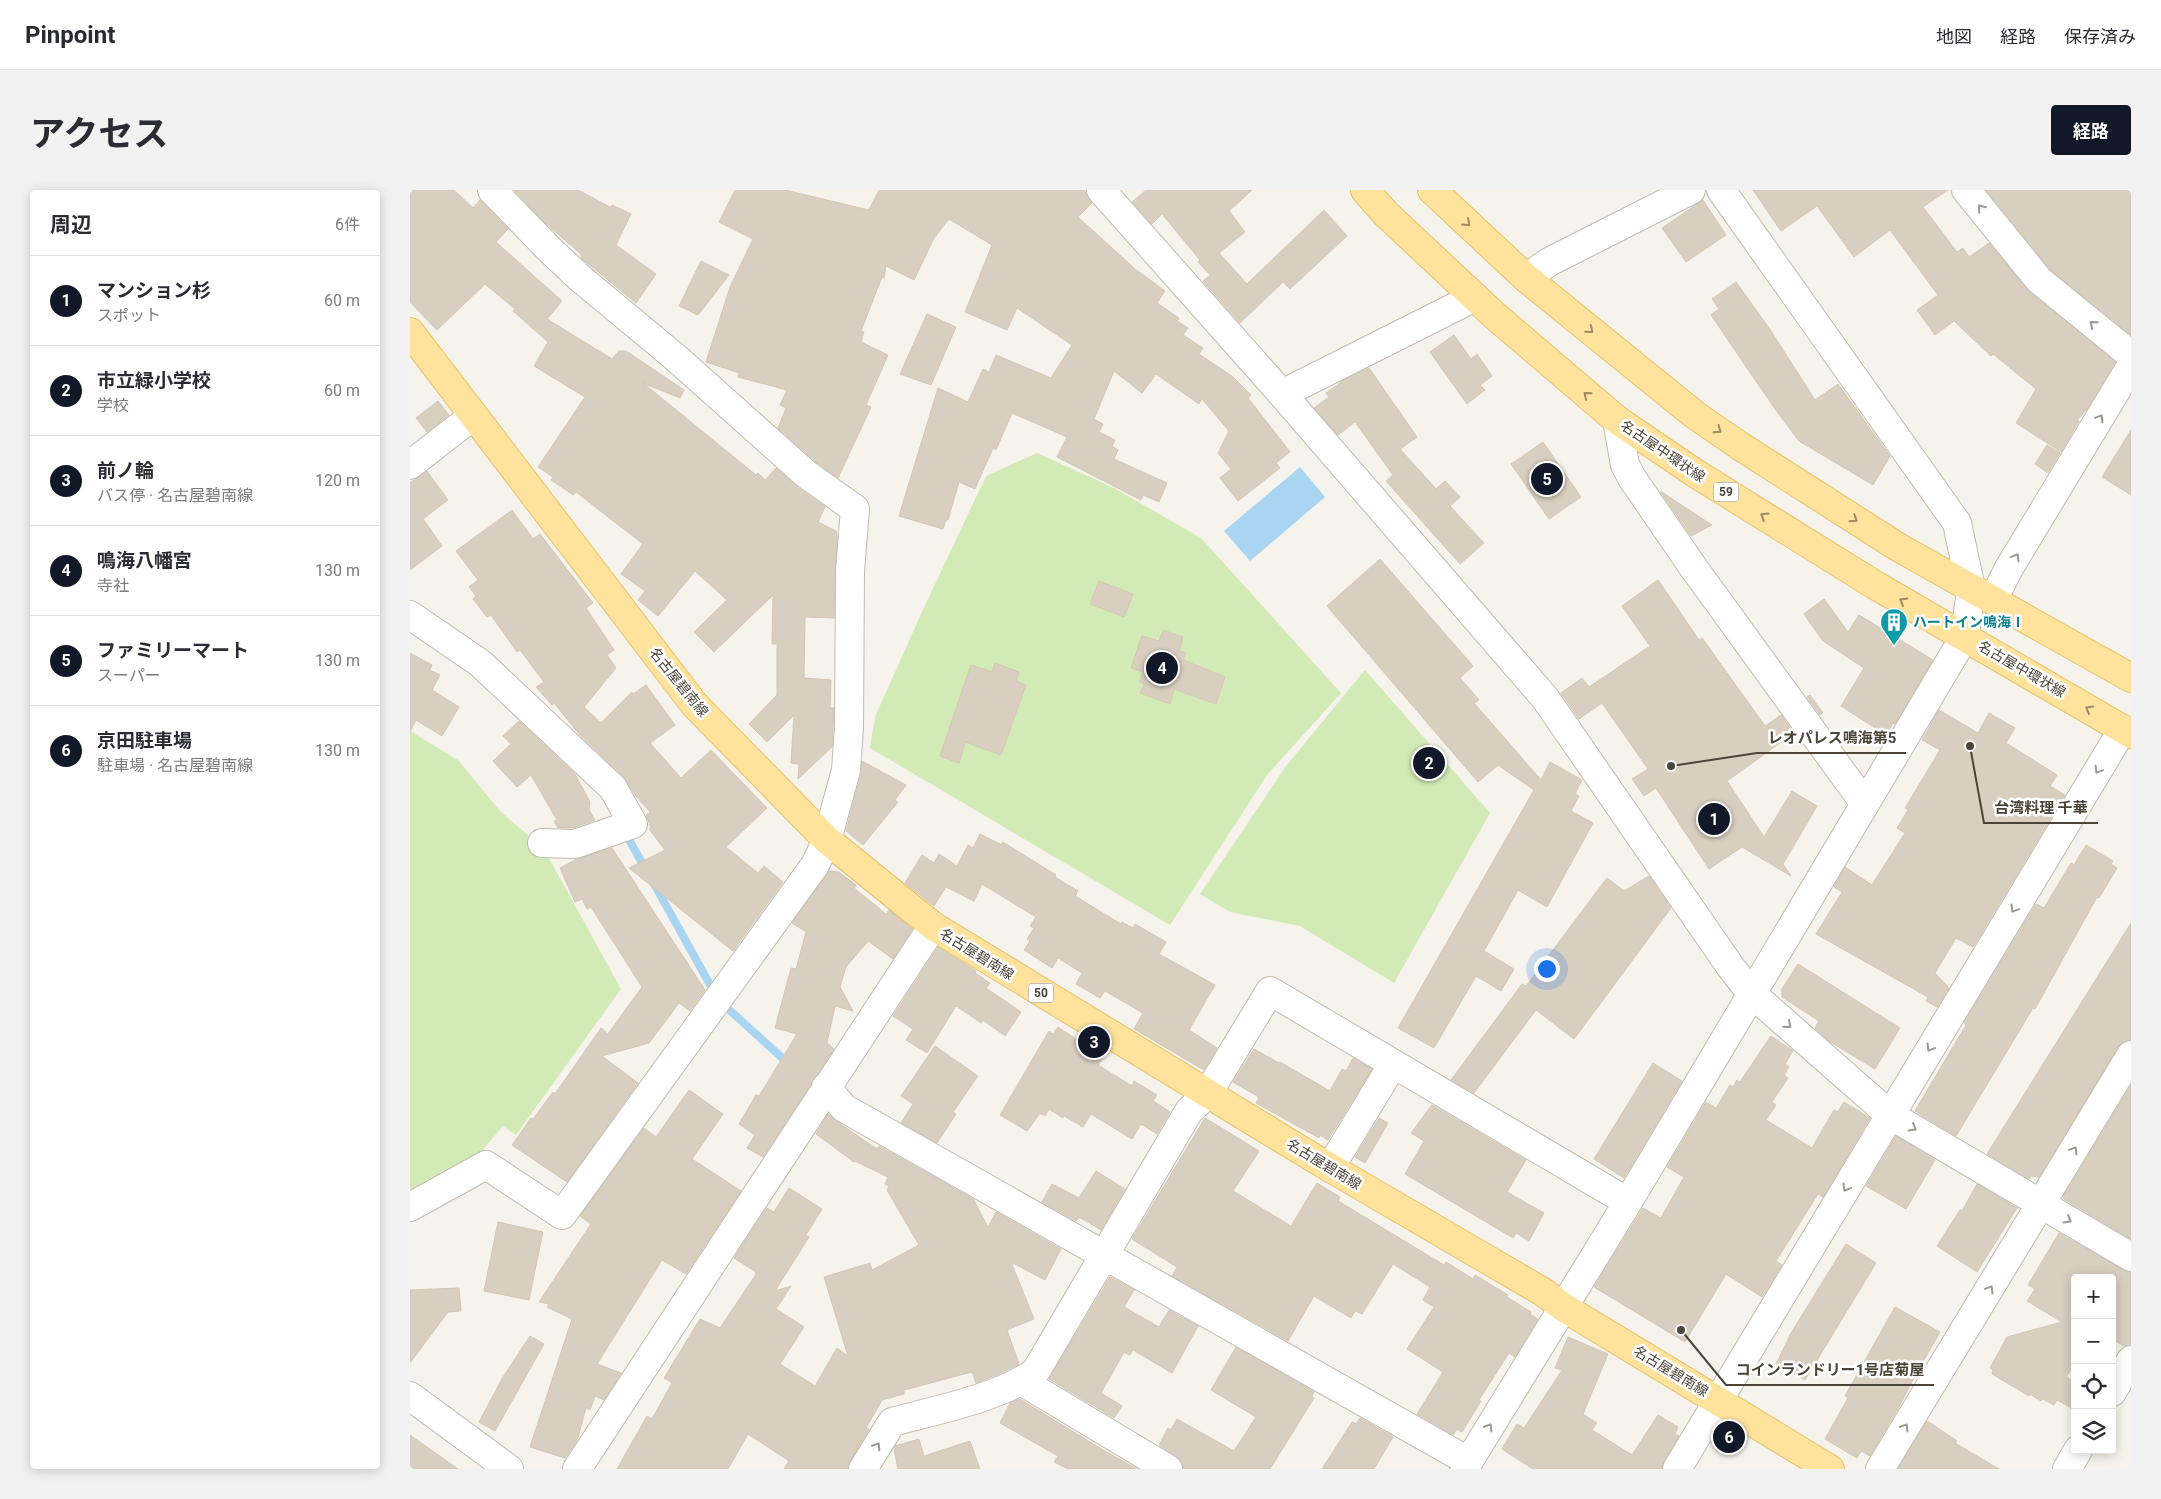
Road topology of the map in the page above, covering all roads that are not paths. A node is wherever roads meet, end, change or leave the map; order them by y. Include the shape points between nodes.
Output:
1 (492, 190) edge
2 (1101, 190) edge
3 (1365, 190) edge
4 (1432, 190) edge
5 (1691, 190) edge
6 (1721, 190) edge
7 (1966, 190) edge
8 (1526, 278) junction
9 (1475, 297) junction
10 (410, 332) edge
11 (2131, 355) edge
12 (2131, 366) edge
13 (1282, 394) junction
14 (473, 416) junction
15 (1617, 420) junction
16 (410, 465) edge
17 (1982, 595) junction
18 (410, 615) edge
19 (1965, 636) junction
20 (2131, 678) edge
21 (2127, 731) edge
22 (1865, 804) junction
23 (827, 840) junction
24 (542, 843) dead end
25 (933, 926) junction
26 (1751, 993) junction
27 (2131, 1055) edge
28 (1393, 1064) junction
29 (826, 1087) junction
30 (1208, 1093) junction
31 (1890, 1115) junction
32 (1330, 1168) junction
33 (1628, 1202) junction
34 (2041, 1204) junction
35 (410, 1207) edge
36 (1103, 1255) junction
37 (2131, 1257) edge
38 (1563, 1307) junction
39 (2131, 1360) edge
40 (1023, 1382) junction
41 (2116, 1385) edge
42 (410, 1396) edge
43 (1719, 1400) junction
44 (2076, 1454) edge
45 (1466, 1465) edge
46 (509, 1469) edge
47 (577, 1469) edge
48 (863, 1469) edge
49 (1168, 1469) edge
50 (1677, 1469) edge
51 (1830, 1469) edge
52 (1880, 1469) edge
53 (2067, 1469) edge

1 - 23 street via 581,279 675,357 806,474 855,509 850,571 846,770
2 - 13 street
3 - 9 main road, 名古屋中環状線 / 59 via 1386,214
4 -> 8 main road
5 - 8 street via 1549,262
6 - 17 street via 1957,523
11 -> 7 street via 2039,280
8 -> 17 main road via 1695,414 1740,446 1898,547
9 - 13 street
15 -> 9 main road, 名古屋中環状線 / 59
10 - 14 main road, 名古屋碧南線 / 50
17 -> 12 street via 2009,568
13 - 26 street via 1545,698
14 - 16 street
14 - 23 main road, 名古屋碧南線 / 50 via 694,704
19 -> 15 main road, 名古屋中環状線 / 59 via 1875,585 1703,478
15 - 22 street via 1625,464 1632,478
17 - 19 street
17 - 20 main road
18 - 24 street via 487,670 613,788 633,824 575,844
21 -> 19 main road, 名古屋中環状線 / 59
19 - 22 street
21 -> 31 street
22 - 26 street
23 - 25 main road, 名古屋碧南線 / 50
23 - 35 street via 815,865 562,1215 486,1165
25 - 29 street
25 - 30 main road, 名古屋碧南線 / 50
26 -> 31 street
26 - 33 street
34 -> 27 street
28 - 30 street via 1270,991
28 - 32 street
28 - 33 street
29 - 36 street via 844,1108
29 - 47 street
30 - 32 main road, 名古屋碧南線 / 50
30 - 36 street via 1189,1111
31 -> 34 street
31 -> 43 street
32 - 38 main road, 名古屋碧南線 / 50
33 - 38 street
34 -> 37 street
52 -> 34 street
36 - 40 street via 1036,1372
36 - 45 street
38 - 43 main road, 名古屋碧南線 / 50
45 -> 38 street
39 - 41 street
48 -> 40 street via 892,1422
40 - 49 street
42 - 46 street
43 - 50 street
43 - 51 main road, 名古屋碧南線 / 50
44 - 53 street

